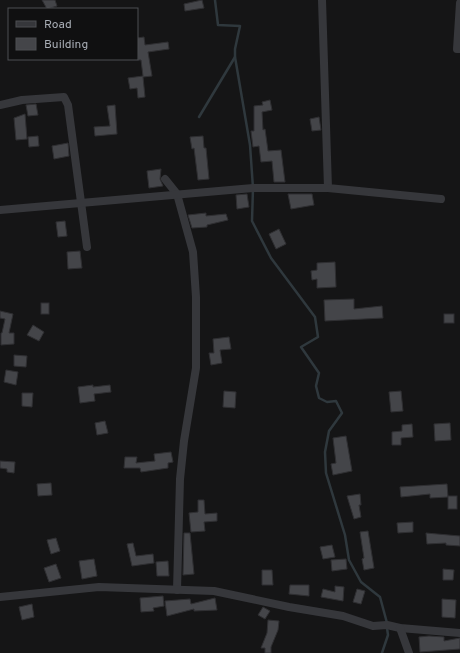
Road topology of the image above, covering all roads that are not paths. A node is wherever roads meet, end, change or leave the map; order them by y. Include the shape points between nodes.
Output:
1 (322, 0) edge
2 (460, 3) edge
3 (460, 49) edge
4 (0, 105) edge
5 (165, 179) dead end
6 (328, 188) junction
7 (177, 194) junction
8 (441, 199) dead end
9 (82, 202) junction
10 (0, 210) edge
11 (87, 247) dead end
12 (177, 590) junction
13 (0, 597) edge
14 (400, 628) junction
15 (460, 633) edge
16 (409, 653) edge

1 - 6 street
2 - 3 street via 457,49
4 - 9 street via 22,100 64,97 68,105
5 - 7 street
6 - 7 street via 252,188
6 - 8 street
7 - 9 street
7 - 12 street via 193,252 196,368 180,479
9 - 10 street
9 - 11 street
12 - 13 street via 99,587
12 - 14 street via 214,591 343,616 373,626 387,625
14 - 15 street
14 - 16 street

